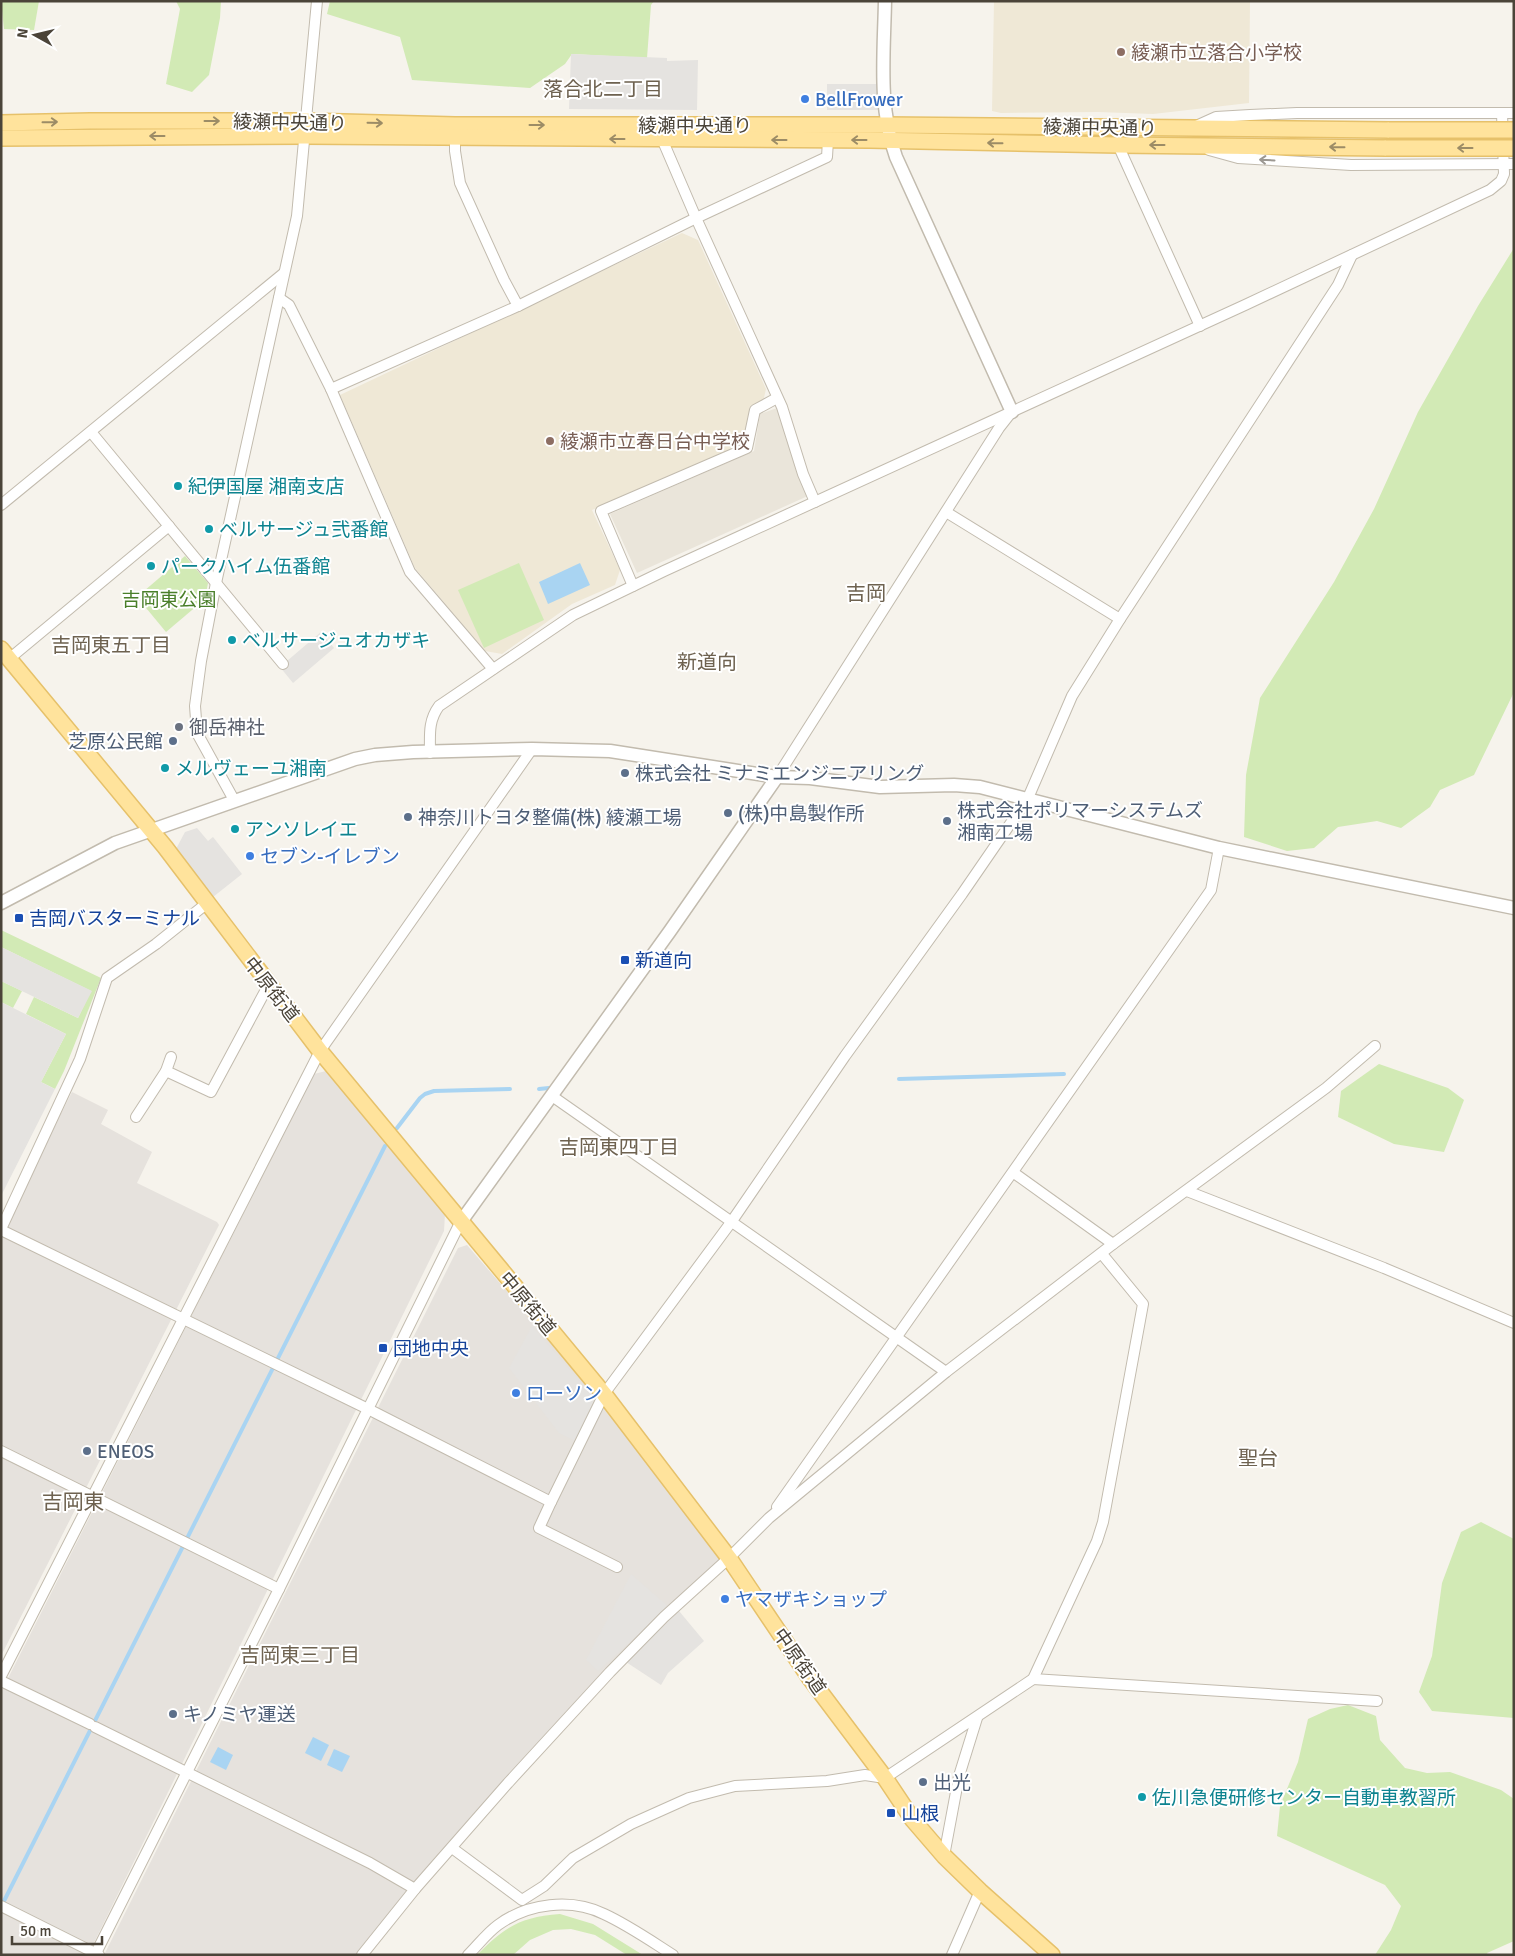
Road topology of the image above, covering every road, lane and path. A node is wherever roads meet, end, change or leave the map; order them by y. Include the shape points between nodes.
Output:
1 (318, 1) edge
2 (885, 1) edge
3 (1502, 113) junction
4 (1514, 113) edge
5 (1, 123) edge
6 (886, 125) junction
7 (1190, 128) junction
8 (306, 129) junction
9 (1514, 130) edge
10 (1, 138) edge
11 (455, 138) junction
12 (662, 139) junction
13 (828, 140) junction
14 (890, 140) junction
15 (1193, 145) junction
16 (1118, 146) junction
17 (1514, 148) edge
18 (1509, 164) edge
19 (696, 218) junction
20 (1352, 255) junction
21 (284, 273) junction
22 (279, 298) junction
23 (518, 306) junction
24 (1200, 326) junction
25 (331, 390) junction
26 (777, 398) junction
27 (1012, 412) junction
28 (90, 432) junction
29 (815, 502) junction
30 (1, 505) edge
31 (946, 512) junction
32 (169, 526) junction
33 (216, 583) junction
34 (633, 586) junction
35 (1120, 619) junction
36 (5, 654) edge
37 (283, 664) dead end
38 (493, 669) junction
39 (532, 749) junction
40 (430, 753) junction
41 (777, 777) junction
42 (1028, 798) junction
43 (234, 800) junction
44 (150, 829) junction
45 (1219, 848) junction
46 (1, 903) edge
47 (206, 904) junction
48 (1514, 908) edge
49 (268, 984) junction
50 (1375, 1046) dead end
51 (320, 1051) junction
52 (171, 1058) dead end
53 (166, 1071) junction
54 (552, 1096) junction
55 (136, 1117) dead end
56 (1014, 1173) junction
57 (1187, 1191) junction
58 (732, 1221) junction
59 (460, 1223) junction
60 (1, 1230) edge
61 (1113, 1244) junction
62 (1102, 1254) junction
63 (184, 1318) junction
64 (1514, 1323) edge
65 (898, 1338) junction
66 (946, 1372) junction
67 (604, 1394) junction
68 (368, 1409) junction
69 (1, 1451) edge
70 (92, 1497) junction
71 (551, 1502) junction
72 (769, 1518) junction
73 (729, 1558) junction
74 (617, 1567) dead end
75 (279, 1589) junction
76 (1, 1676) edge
77 (1033, 1679) junction
78 (1, 1681) edge
79 (1377, 1702) dead end
80 (977, 1718) junction
81 (186, 1771) junction
82 (885, 1778) junction
83 (452, 1848) junction
84 (944, 1856) junction
85 (544, 1886) junction
86 (415, 1889) junction
87 (980, 1891) junction
88 (548, 1904) junction
89 (3, 1906) edge
90 (96, 1954) edge
91 (362, 1955) edge
92 (468, 1955) edge
93 (673, 1955) edge
94 (952, 1955) edge
95 (1052, 1955) edge

1 - 8 street
2 - 6 street
3 - 4 street
3 - 7 street via 1297,113 1216,117
3 - 18 street
5 -> 8 main road, 綾瀬中央通り via 90,121
6 - 7 main road, 綾瀬中央通り
8 -> 6 main road, 綾瀬中央通り via 455,125
6 - 14 street
7 - 9 main road, 綾瀬中央通り, bridge
8 -> 10 main road, 綾瀬中央通り
8 - 11 main road, 綾瀬中央通り
8 - 21 street via 297,216
12 -> 11 main road, 綾瀬中央通り
11 - 23 street via 460,183
13 -> 12 main road, 綾瀬中央通り
12 - 19 street
14 -> 13 main road, 綾瀬中央通り
13 - 19 street via 826,157
16 -> 14 main road, 綾瀬中央通り
14 - 27 street
15 -> 16 main road, 綾瀬中央通り
17 -> 15 main road, 綾瀬中央通り, bridge
18 -> 15 street via 1351,165 1238,158
16 - 24 street
18 - 20 street via 1501,181 1490,190
19 - 23 street
19 - 26 street
20 - 24 street
20 - 35 street via 1338,285
21 - 22 street
21 - 28 street
22 - 25 street via 289,305
22 - 33 street
23 - 25 street
24 - 27 street
25 - 38 street via 410,572
26 - 29 street
26 - 34 street via 754,410 747,448 601,511
27 - 29 street
27 - 31 street
28 - 30 street
28 - 32 street
29 - 34 street
31 - 35 street
31 - 41 street
32 - 33 street
32 - 36 street
33 - 37 street
33 - 43 street via 194,706 197,733
34 - 38 street via 573,614
35 - 42 street via 1072,696
36 - 44 main road, 中原街道
38 - 40 street via 439,706 432,715
39 - 40 street
39 - 41 street via 610,751
39 - 51 street
40 - 43 street via 355,758
41 - 42 street via 880,787 980,787
41 - 54 street
42 - 45 street
42 - 58 street
43 - 44 street
44 - 46 street via 115,842
44 - 47 main road, 中原街道
45 - 48 street
45 - 56 street via 1211,890
47 - 49 main road, 中原街道
47 - 60 street via 107,978 80,1059
49 - 51 main road, 中原街道
49 - 53 street via 211,1092
50 - 57 street via 1326,1088
51 - 59 main road, 中原街道
51 - 63 street
52 - 53 street
53 - 55 street
54 - 58 street
54 - 59 street
56 - 61 street
56 - 65 street
57 - 61 street
57 - 64 street
58 - 65 street
58 - 67 street
59 - 67 main road, 中原街道
59 - 68 street
60 - 63 street
61 - 62 street
62 - 66 street
62 - 77 street via 1143,1304 1103,1522
63 - 68 street
63 - 70 street
65 - 66 street
65 - 72 street
66 - 72 street
67 - 71 street
67 - 73 main road, 中原街道
68 - 71 street
68 - 75 street
69 - 70 street
70 - 75 street
70 - 76 street
71 - 74 street via 539,1528
72 - 73 street
73 - 82 main road, 中原街道 via 809,1677
73 - 83 street via 664,1617 617,1666
75 - 81 street
77 - 79 street
77 - 80 street
78 - 81 street
80 - 82 street
80 - 84 street via 959,1776
81 - 86 street
81 - 90 street
82 - 84 main road, 中原街道 via 913,1820
82 - 85 street via 865,1775 827,1781 735,1786 689,1798 632,1824 573,1858
83 - 85 street via 522,1900
83 - 86 street
84 - 87 main road, 中原街道
85 - 88 street
86 - 91 street
87 - 94 street
87 - 95 main road, 中原街道
88 - 92 street via 499,1924
88 - 93 street via 572,1905 602,1913
89 - 90 street

